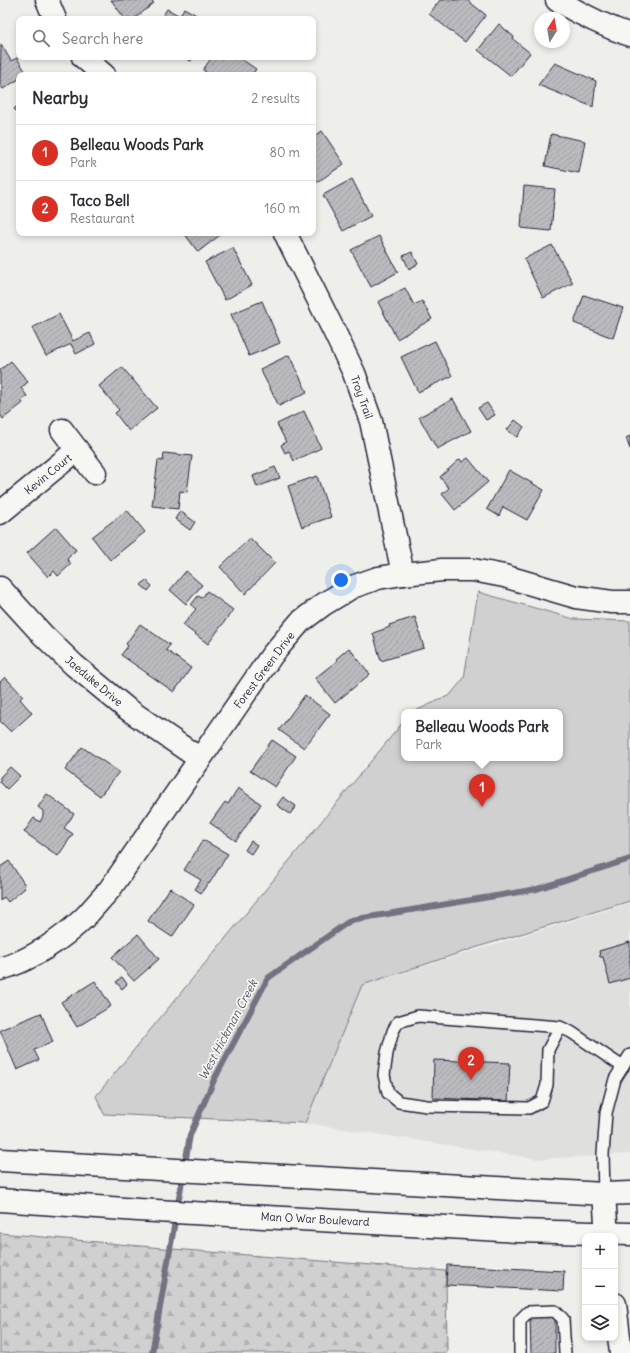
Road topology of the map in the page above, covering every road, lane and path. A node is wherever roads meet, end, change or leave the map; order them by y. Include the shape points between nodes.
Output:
1 (47, 0) edge
2 (556, 0) edge
3 (54, 16) edge
4 (630, 35) edge
5 (86, 60) edge
6 (100, 72) edge
7 (286, 236) edge
8 (62, 430) dead end
9 (77, 450) junction
10 (95, 473) dead end
11 (0, 513) edge
12 (403, 574) junction
13 (0, 588) edge
14 (630, 602) edge
15 (200, 759) junction
16 (0, 969) edge
17 (560, 1027) junction
18 (630, 1055) edge
19 (623, 1067) junction
20 (0, 1160) edge
21 (630, 1193) edge
22 (604, 1194) junction
23 (0, 1200) edge
24 (607, 1233) edge
25 (582, 1234) edge
26 (630, 1234) edge
27 (618, 1235) edge
28 (615, 1305) edge
29 (520, 1353) edge
30 (565, 1353) edge
31 (621, 1353) edge

1 - 3 street
2 - 4 street via 578,13
5 - 6 street
7 - 12 street, Troy Trail via 354,373 371,421
8 - 9 street, Kevin Court
9 - 10 street, Kevin Court
9 - 11 street, Kevin Court
12 - 14 street, Forest Green Drive via 472,570 576,596
12 - 15 street, Forest Green Drive via 378,578 352,587 300,622 272,655
13 - 15 street, Jaeduke Drive via 43,636 74,665 126,708
15 - 16 street, Forest Green Drive via 110,889 85,917 36,954
17 - 17 lane via 418,1016 398,1022 387,1053 384,1075 388,1093 399,1102 427,1106 529,1108 542,1101 547,1085 548,1050
17 - 19 lane
18 - 19 lane
19 - 22 lane via 615,1079 606,1114
20 - 22 street
21 - 22 street
22 - 24 street
23 - 25 street, Man O War Boulevard
26 - 27 street, Man O War Boulevard
28 - 31 street
29 - 30 lane via 520,1320 528,1312 555,1312 563,1319

